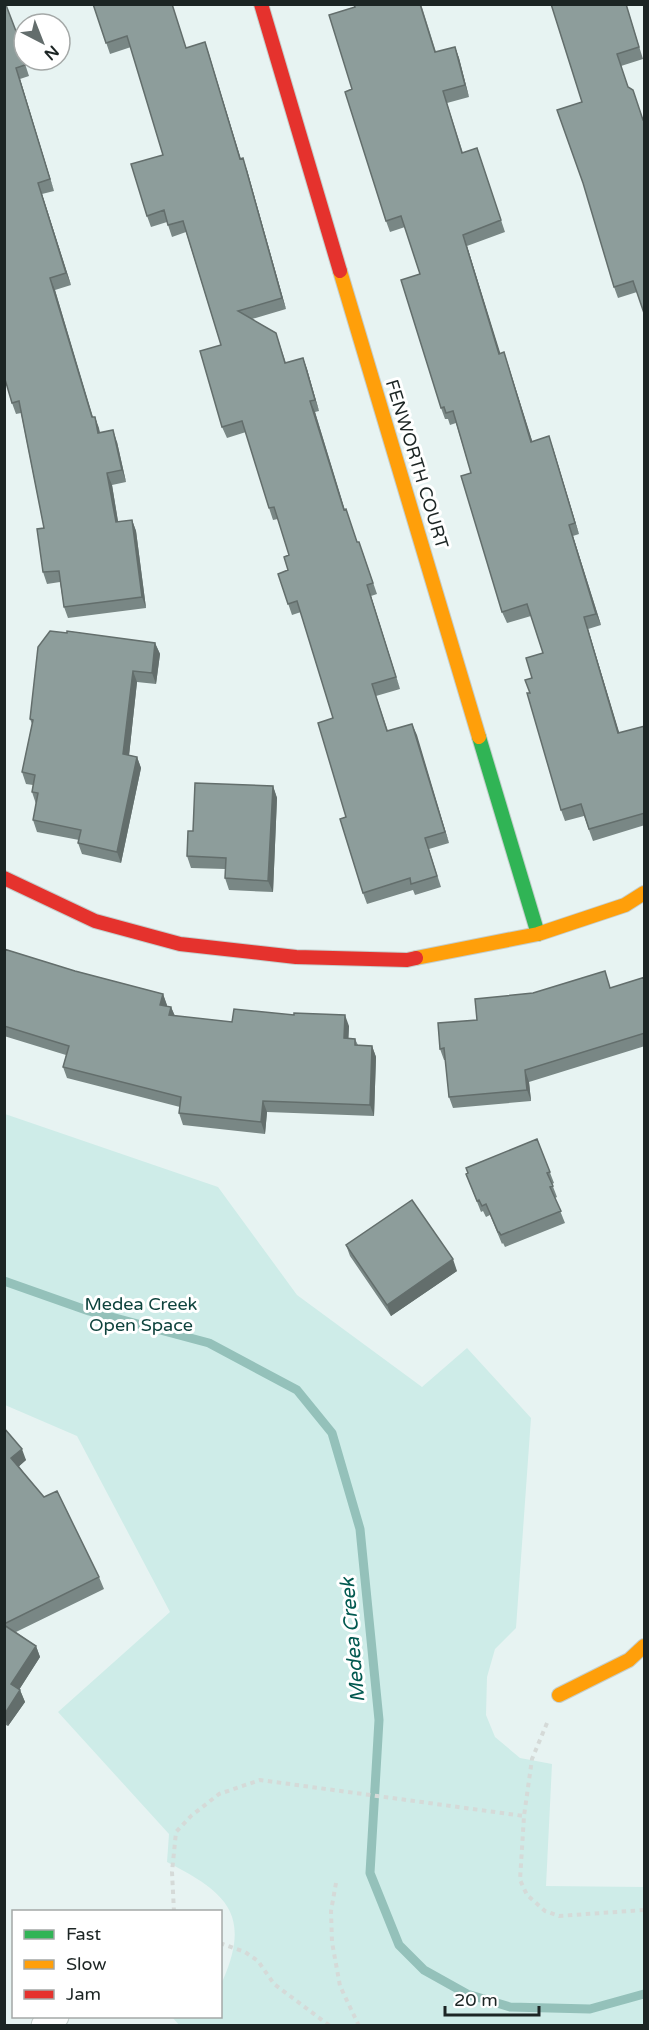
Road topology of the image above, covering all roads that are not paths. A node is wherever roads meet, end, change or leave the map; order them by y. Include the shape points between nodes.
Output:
1 (261, 4) edge
2 (4, 878) edge
3 (645, 894) edge
4 (538, 934) junction
5 (645, 1646) edge
6 (559, 1695) road end

1 - 4 street, FENWORTH COURT
2 - 4 street via 95,921 180,944 297,957 407,960
3 - 4 street via 625,905
5 - 6 street via 630,1660

